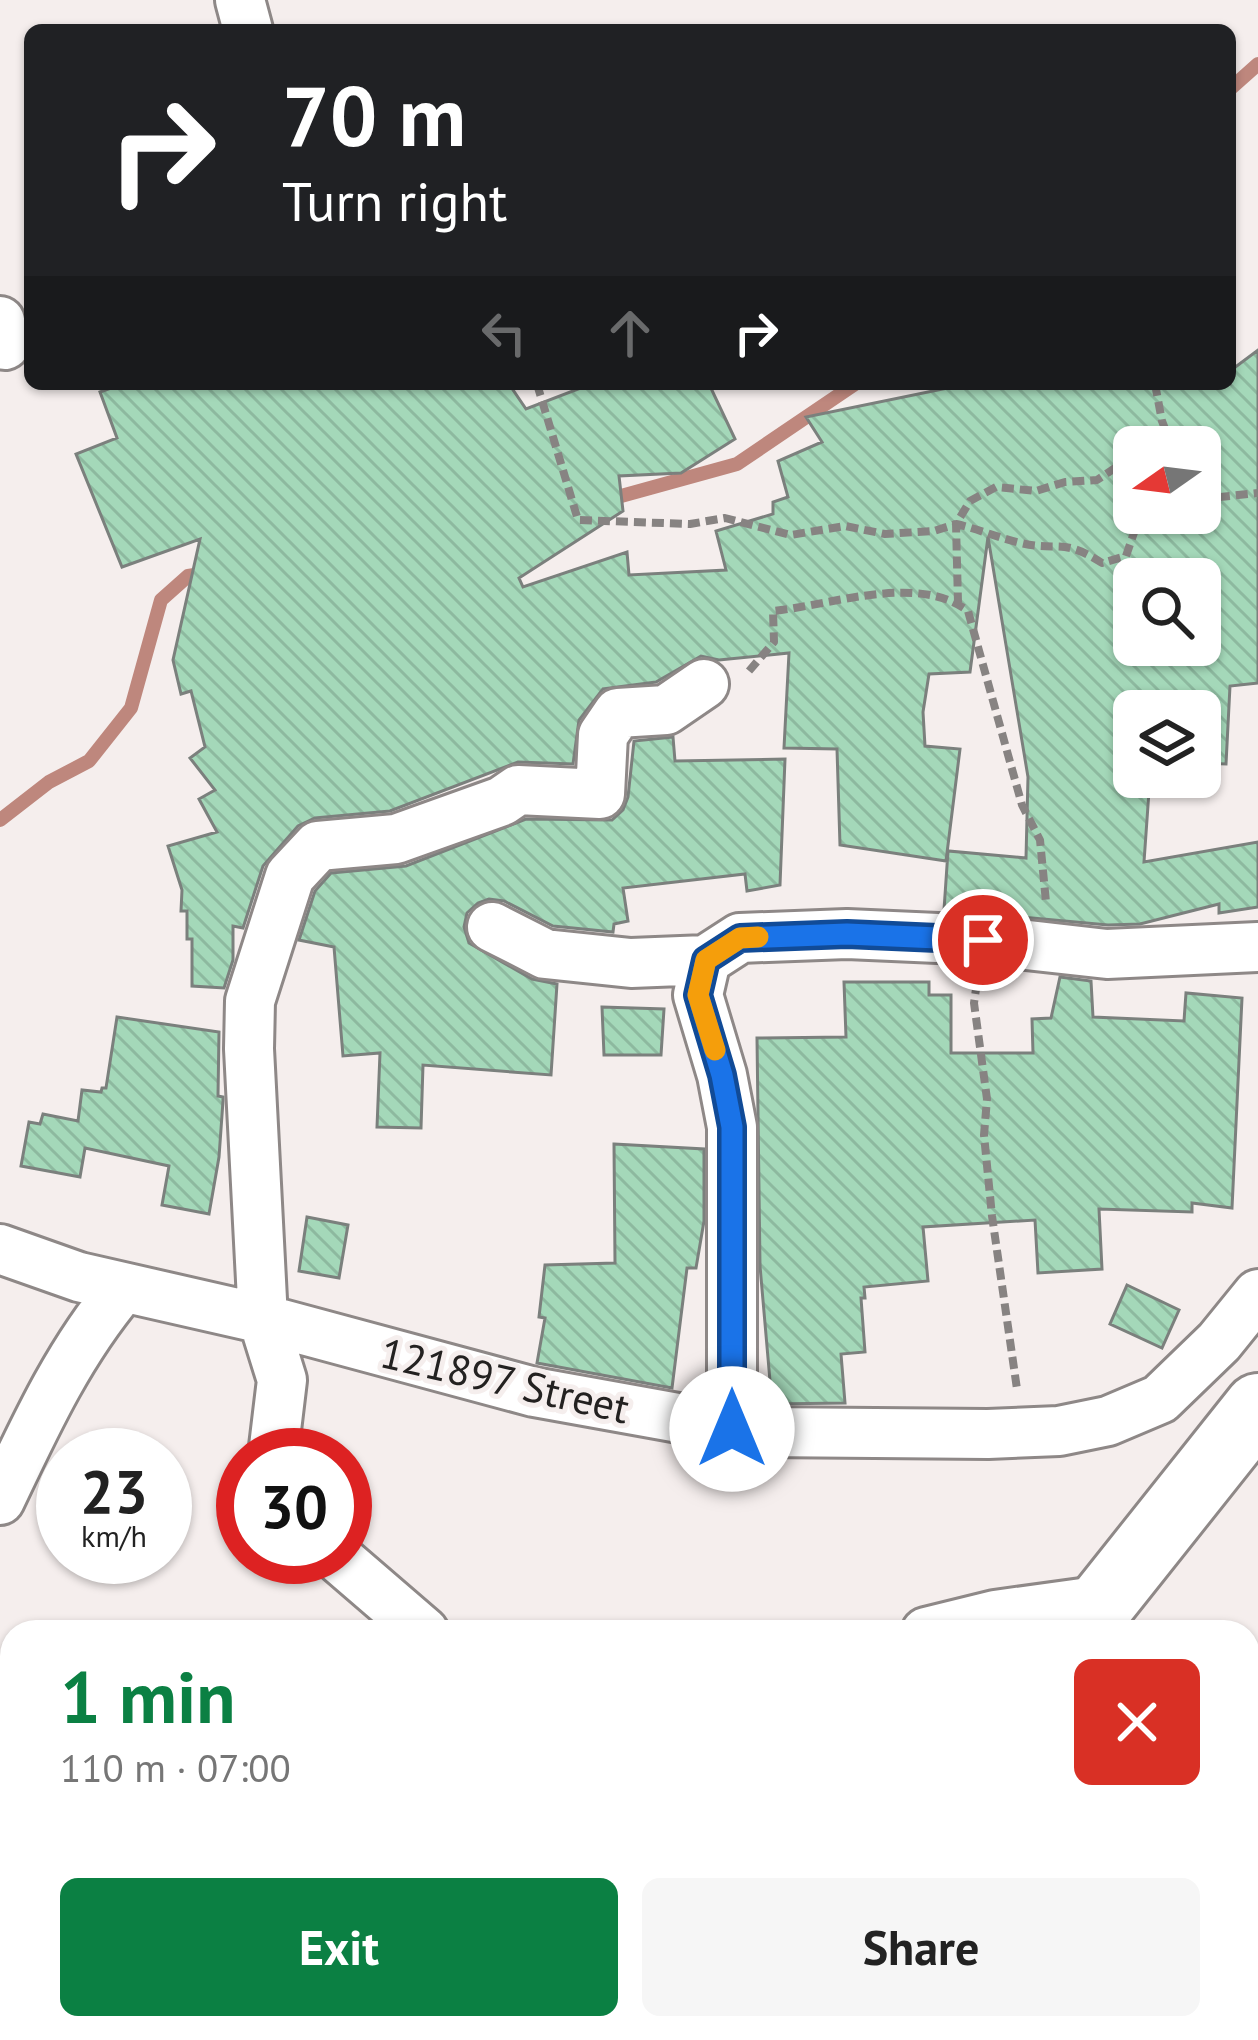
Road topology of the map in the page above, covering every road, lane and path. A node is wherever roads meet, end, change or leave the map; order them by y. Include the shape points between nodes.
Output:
1 (539, 390) edge
2 (1156, 390) edge
3 (1164, 426) edge
4 (1113, 469) edge
5 (1258, 493) edge
6 (1221, 497) edge
7 (956, 524) junction
8 (1133, 534) edge
9 (958, 603) junction
10 (704, 684) joint
11 (492, 927) dead end
12 (983, 940) junction
13 (1046, 945) junction
14 (1258, 947) edge
15 (706, 960) junction
16 (0, 1249) edge
17 (123, 1288) junction
18 (1258, 1294) edge
19 (263, 1319) junction
20 (1258, 1407) edge
21 (276, 1428) edge
22 (732, 1429) junction
23 (1023, 1432) junction
24 (0, 1500) edge
25 (369, 1584) edge
26 (1091, 1616) edge
27 (410, 1620) edge
28 (978, 1620) edge

1 - 7 path via 578,520 725,518 790,535
2 - 3 path
4 - 7 path via 1036,491 996,487 970,501
5 - 6 path
7 - 8 path via 1025,544 1081,549 1102,563 1126,556
7 - 9 path
9 - 10 path via 888,594 773,611 774,642 748,673
9 - 13 path via 968,610 1022,805 1040,841
10 - 19 street via 666,710 618,713 602,736 600,794 518,790 396,839 318,846 290,876 250,1001
11 - 15 street via 545,954
12 - 13 street
12 - 15 street via 740,938
12 - 23 path via 974,1003 992,1216
13 - 14 street via 1107,954
15 - 22 street via 698,995 732,1127
16 - 17 street, 121897 Street
17 - 19 street, 121897 Street
17 - 24 street via 57,1379
18 - 23 street, 121897 Street via 1160,1399 1108,1421
19 - 21 street via 282,1380
19 - 22 street, 121897 Street via 534,1392
20 - 26 street
22 - 23 street, 121897 Street
25 - 27 street
26 - 28 street

